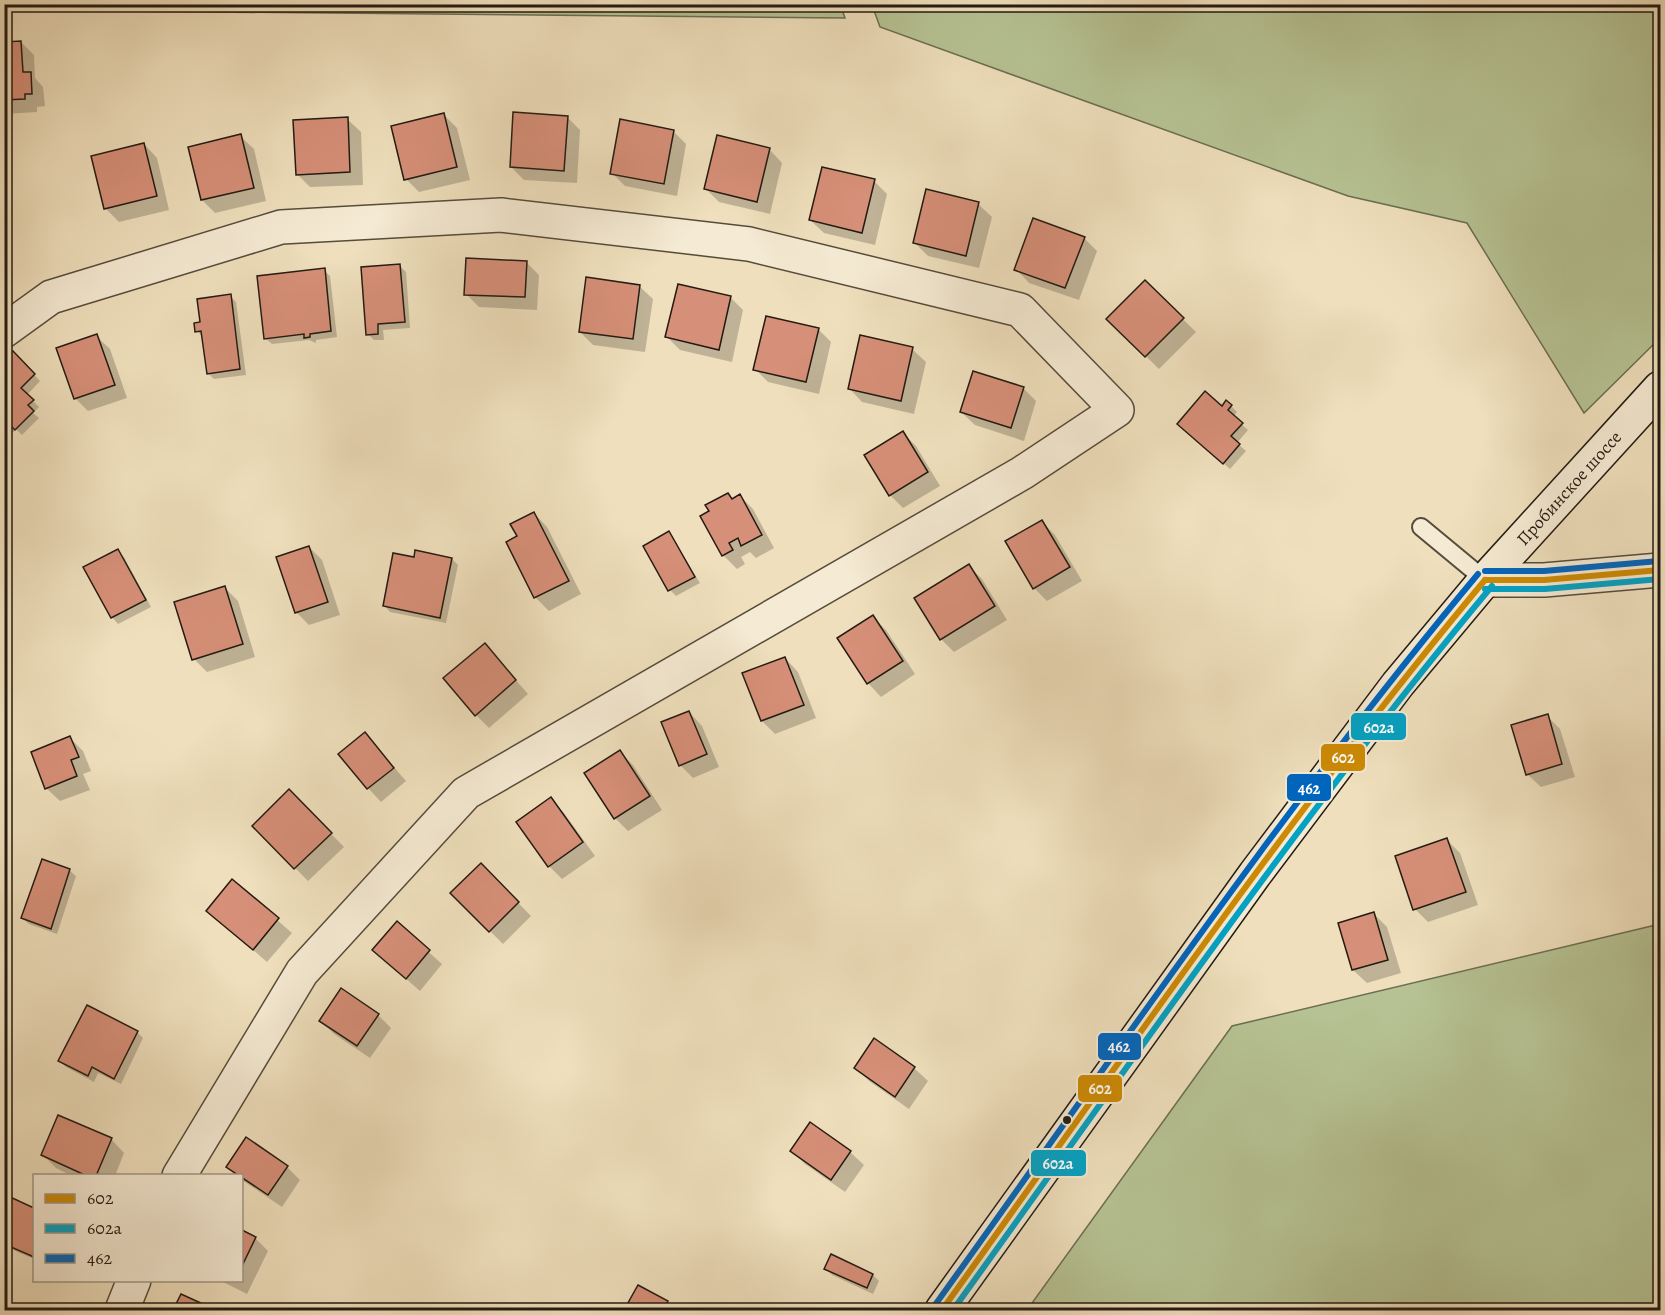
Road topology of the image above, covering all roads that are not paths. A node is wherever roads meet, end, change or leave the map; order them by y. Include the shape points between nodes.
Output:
1 (4, 331) edge
2 (1660, 388) edge
3 (1421, 527) dead end
4 (1660, 570) edge
5 (1485, 580) junction
6 (180, 1174) edge
7 (134, 1282) edge
8 (123, 1311) edge
9 (942, 1311) edge

1 - 6 street via 51,297 281,227 501,215 749,244 1020,310 1117,410 1012,479 466,794 302,972
2 - 5 street, Пробинское шоссе
3 - 5 lane
4 - 5 street via 1544,580
5 - 9 street, Пробинское шоссе via 1317,790
7 - 8 street

